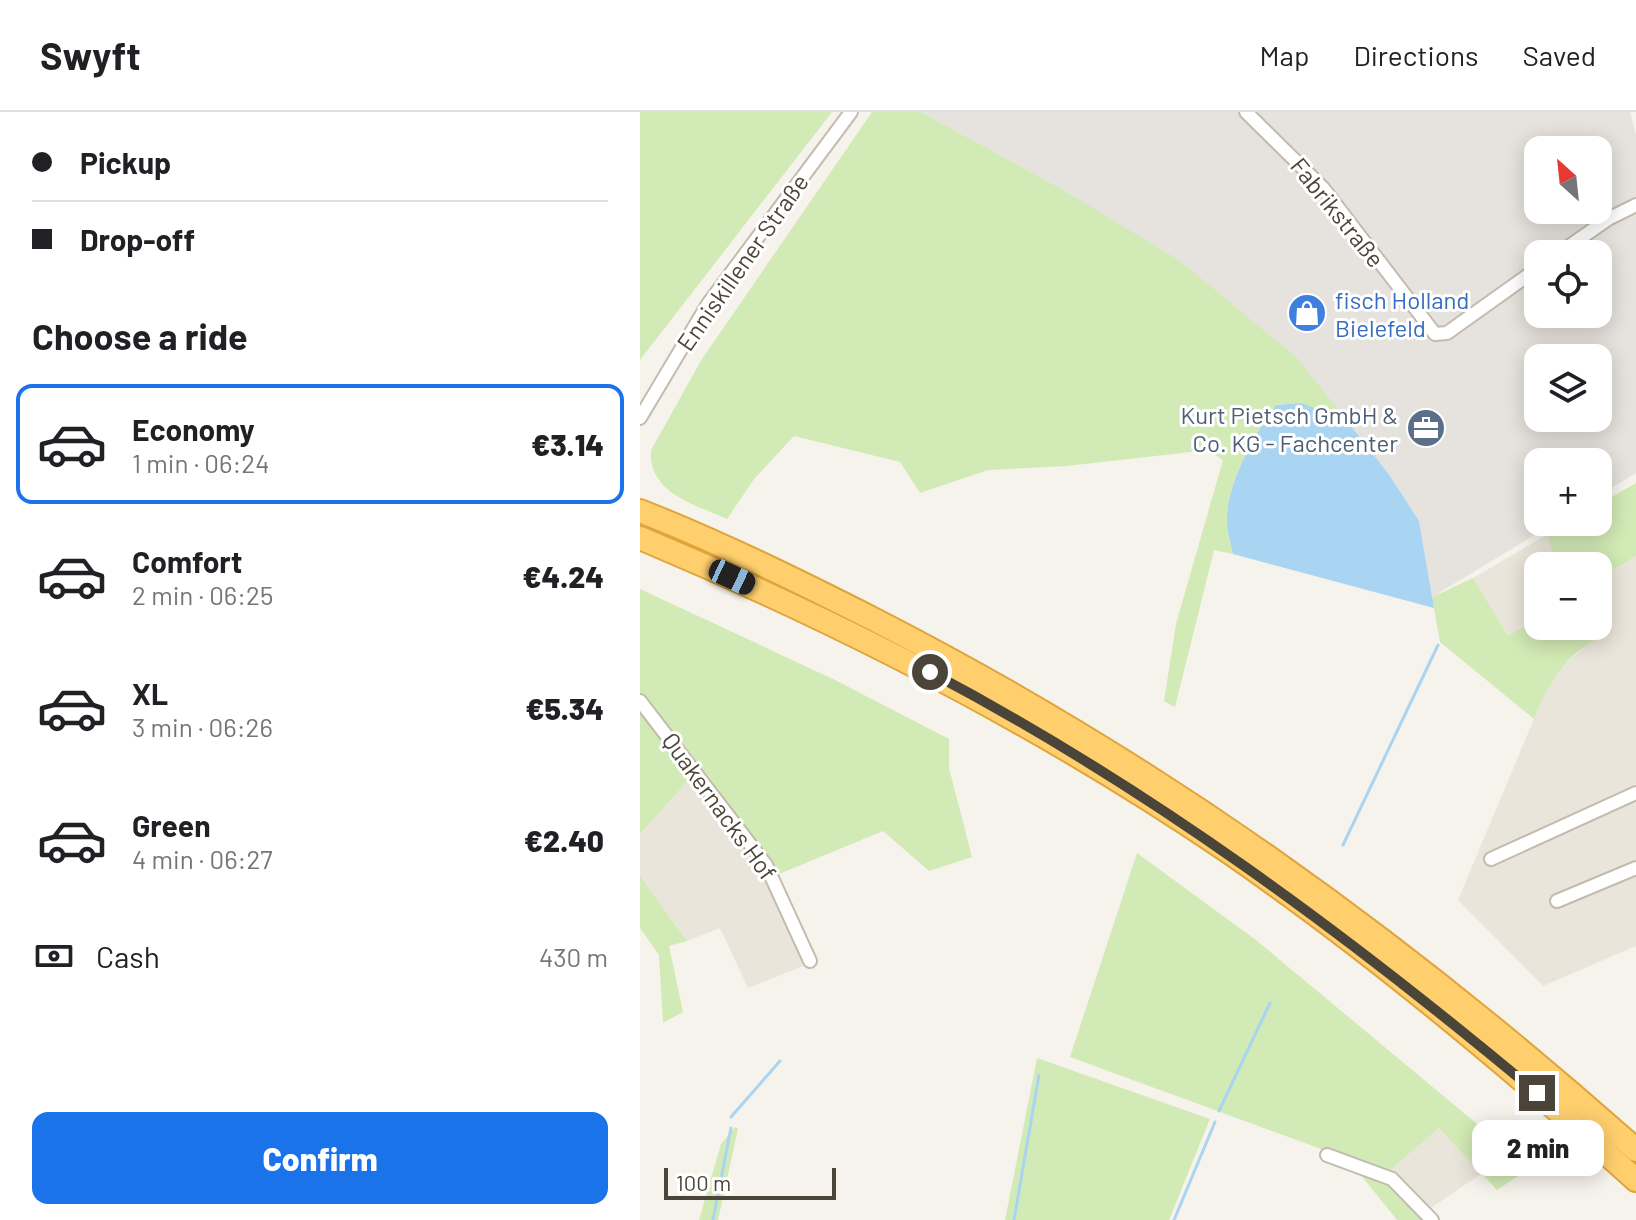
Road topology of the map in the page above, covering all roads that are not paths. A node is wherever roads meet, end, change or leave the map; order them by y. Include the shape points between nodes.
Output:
1 (851, 112) edge
2 (1246, 112) edge
3 (1636, 205) edge
4 (1578, 240) edge
5 (1524, 278) edge
6 (640, 418) edge
7 (640, 511) edge
8 (640, 538) edge
9 (640, 701) edge
10 (1636, 793) edge
11 (1491, 859) dead end
12 (1636, 868) edge
13 (1557, 901) dead end
14 (810, 961) dead end
15 (1636, 1150) edge
16 (1327, 1155) dead end
17 (1636, 1180) edge
18 (1432, 1220) edge

1 - 6 street, Enniskillener Straße via 708,304
2 - 5 street, Fabrikstraße via 1323,188 1435,334 1447,333
3 - 4 street
7 - 15 highway via 739,552 966,667 1144,771 1299,876 1406,957
8 - 17 highway via 859,635 1134,790 1313,913
9 - 14 street, Quakernacks Hof via 766,865
10 - 11 street
12 - 13 street
16 - 18 street via 1392,1179

